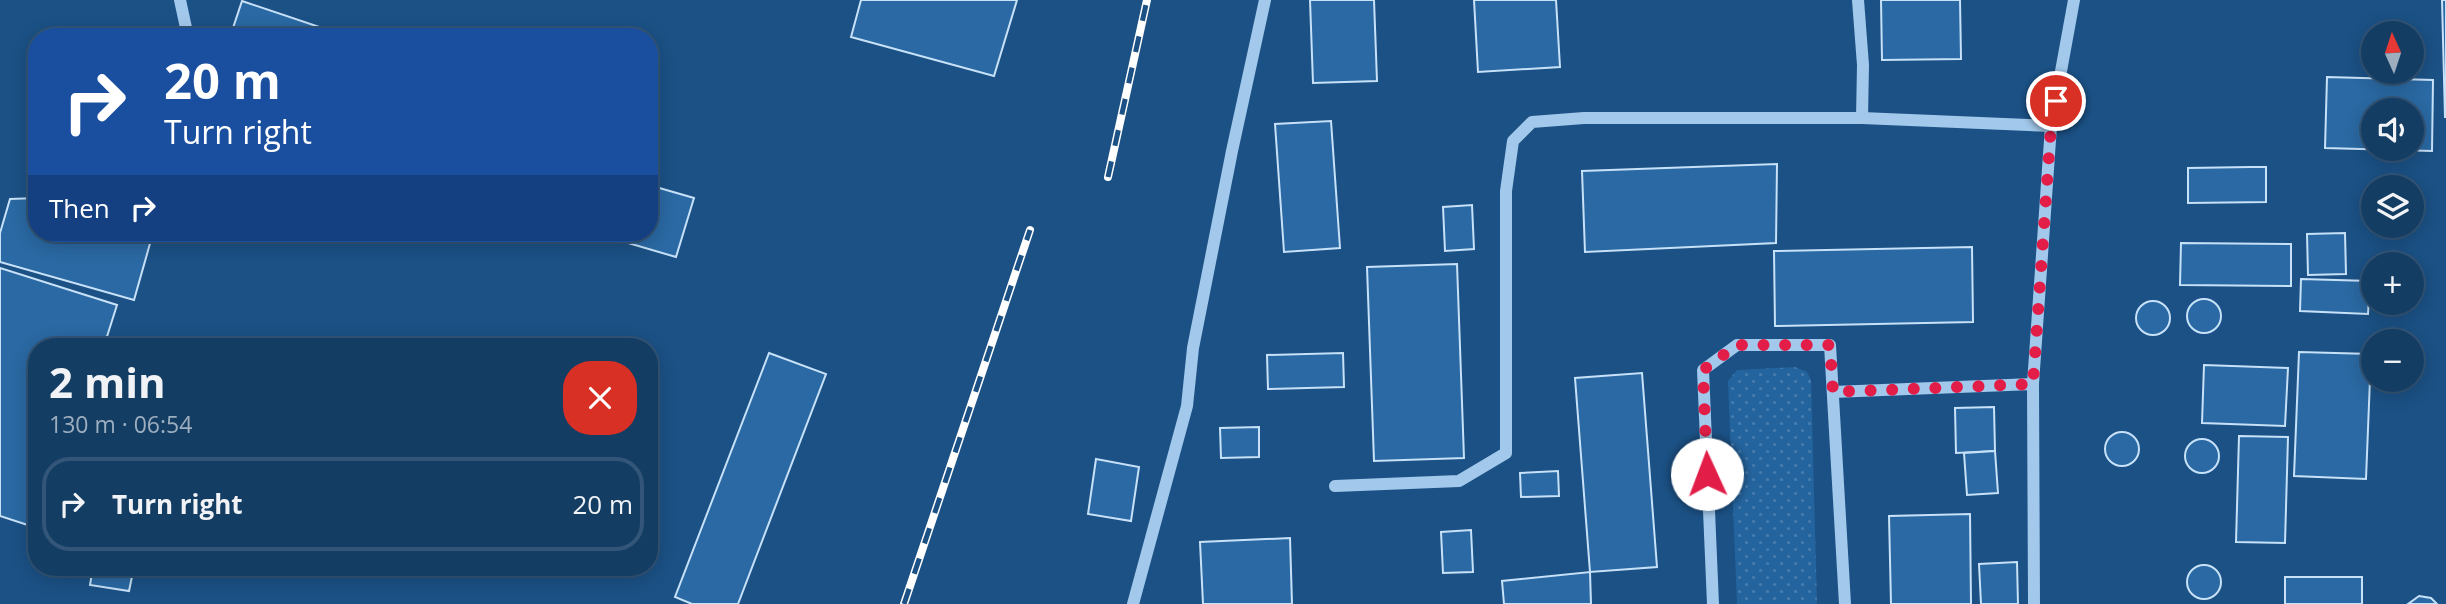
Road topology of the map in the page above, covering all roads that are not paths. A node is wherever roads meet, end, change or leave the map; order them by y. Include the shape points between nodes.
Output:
1 (180, 0) edge
2 (1265, 0) edge
3 (1858, 0) edge
4 (2074, 0) edge
5 (186, 28) edge
6 (1862, 118) junction
7 (2051, 126) junction
8 (2033, 384) junction
9 (1833, 392) junction
10 (1335, 486) dead end
11 (1133, 604) edge
12 (1713, 604) edge
13 (1845, 604) edge
14 (2034, 604) edge

1 - 5 street
2 - 11 street via 1196,335 1187,407
3 - 6 street
4 - 7 street
6 - 7 street
6 - 10 street via 1532,122 1513,141 1506,191 1506,453 1459,481
7 - 8 street
8 - 9 street
8 - 14 street
9 - 12 street via 1830,345 1737,345 1703,370
9 - 13 street

